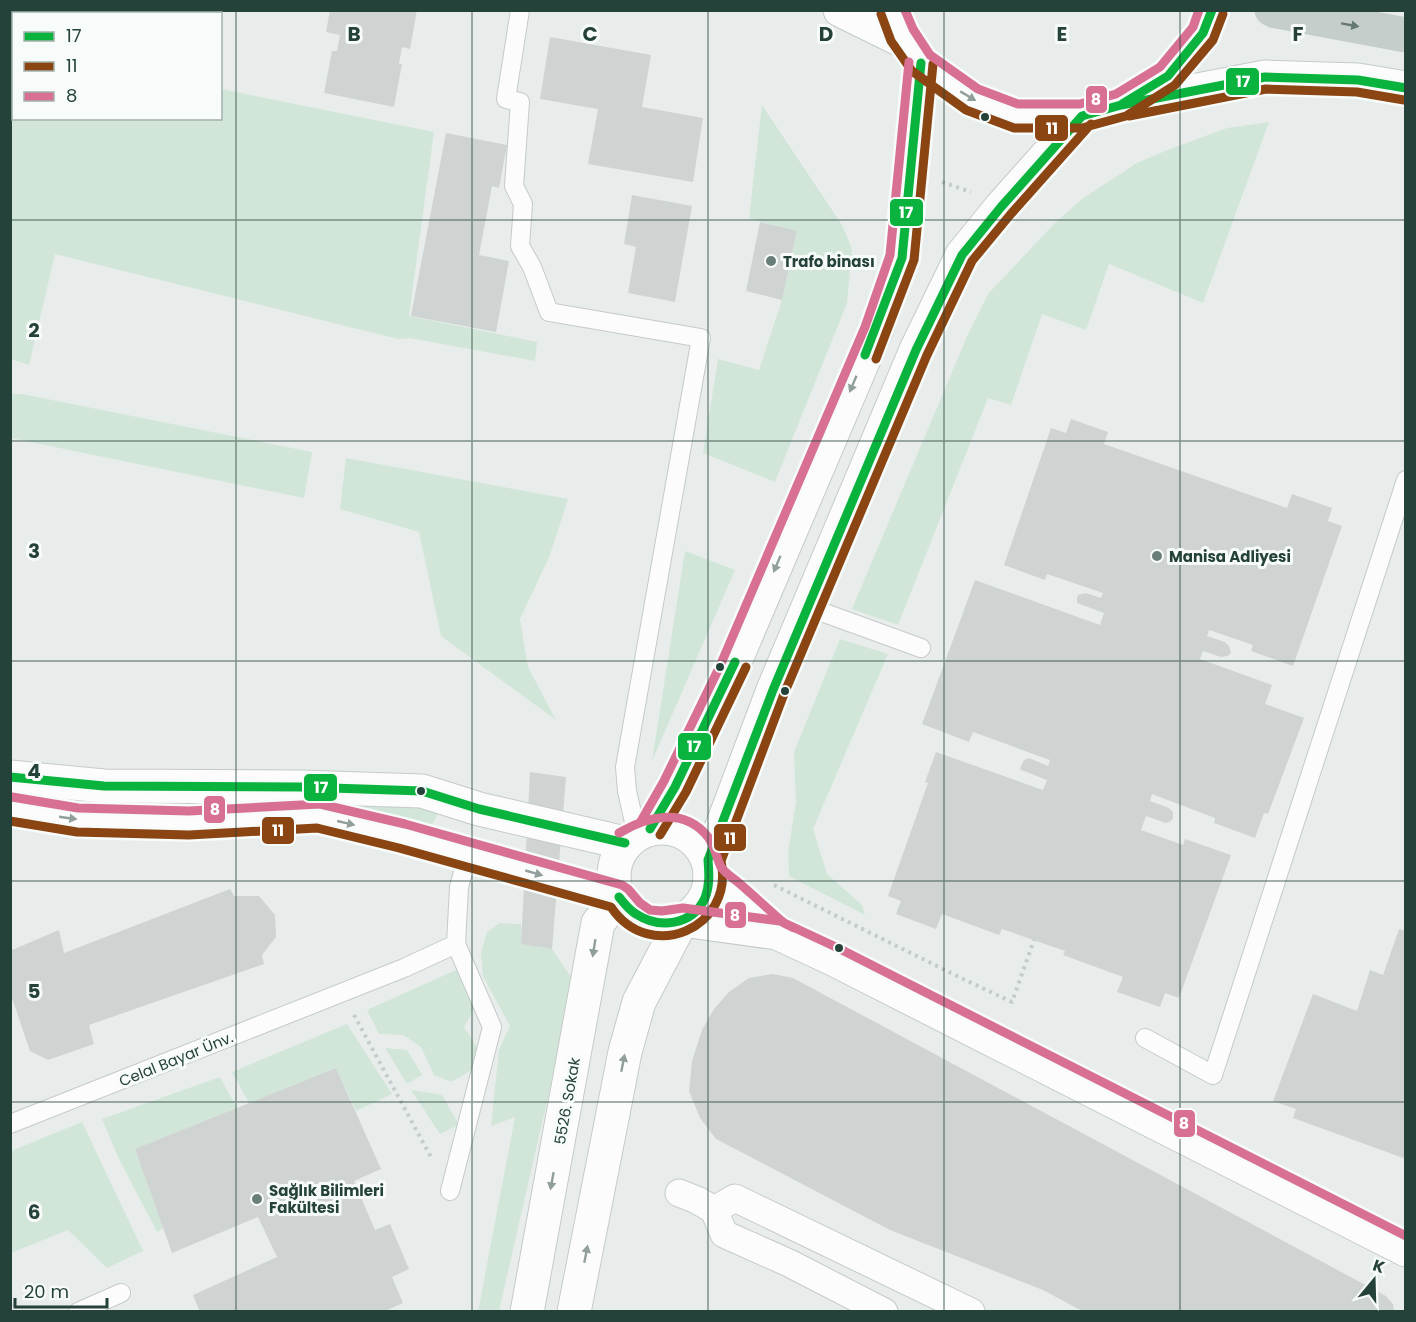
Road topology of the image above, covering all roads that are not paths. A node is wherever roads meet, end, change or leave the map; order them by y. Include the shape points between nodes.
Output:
1 (520, 10) edge
2 (840, 10) edge
3 (892, 10) edge
4 (1212, 10) edge
5 (1271, 10) edge
6 (1406, 35) edge
7 (914, 53) junction
8 (1406, 88) edge
9 (1121, 105) junction
10 (1082, 116) junction
11 (1406, 480) edge
12 (808, 606) junction
13 (921, 648) dead end
14 (10, 777) edge
15 (10, 809) edge
16 (479, 809) junction
17 (637, 836) junction
18 (468, 854) junction
19 (709, 867) junction
20 (619, 897) junction
21 (682, 920) junction
22 (777, 933) junction
23 (456, 944) junction
24 (1145, 1038) dead end
25 (10, 1124) edge
26 (450, 1191) road end
27 (678, 1193) dead end
28 (714, 1210) junction
29 (1406, 1250) edge
30 (121, 1293) dead end
31 (78, 1311) edge
32 (527, 1311) edge
33 (574, 1311) edge
34 (884, 1311) edge
35 (971, 1311) edge

1 - 17 lane via 506,99 520,102 514,186 523,204 520,246 549,312 701,338 625,767
2 - 7 street
3 - 7 street
4 - 9 street via 1203,33 1168,76
5 -> 6 highway, bridge
7 -> 10 street via 972,100 1016,116
7 -> 17 street via 916,123 902,258 876,331 731,671 675,787
8 - 9 street via 1358,80 1265,77
9 - 10 street
10 - 12 street via 962,255 916,350
11 - 24 lane via 1213,1075
12 - 13 lane
12 - 19 street
14 - 16 street via 104,786 422,791
15 -> 18 street via 76,820 189,823 318,816
16 - 17 street
16 - 18 street
17 - 19 street via 664,828 678,831 701,847
17 - 20 street via 618,856 614,870
18 -> 20 street
18 - 23 lane via 459,887
19 - 21 street via 704,902
19 - 22 street
20 - 21 street via 627,909 653,924
20 -> 32 street, 5526. Sokak via 598,923
21 - 22 street
33 -> 21 street via 639,1002
22 - 29 street
23 - 25 lane, Celal Bayar Ünv.
23 - 26 lane via 492,1027
27 - 28 street
28 - 34 street via 724,1234
28 - 35 street via 735,1198
30 - 31 lane

